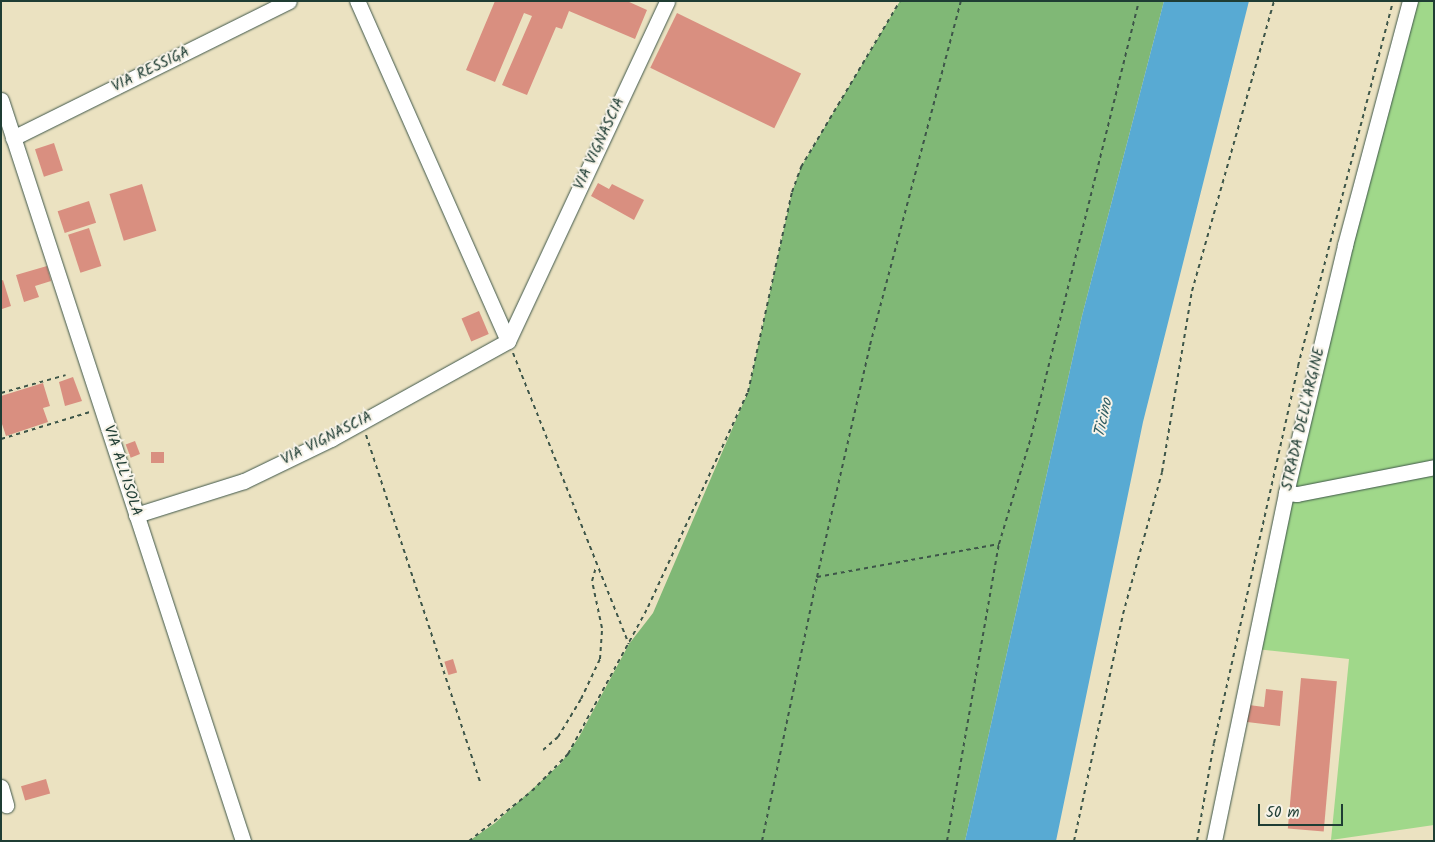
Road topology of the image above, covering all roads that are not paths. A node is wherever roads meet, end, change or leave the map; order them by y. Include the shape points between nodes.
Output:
1 (289, 1) edge
2 (357, 1) edge
3 (667, 1) edge
4 (1410, 1) edge
5 (1, 100) edge
6 (13, 138) junction
7 (508, 340) junction
8 (1434, 467) edge
9 (1286, 492) junction
10 (136, 515) junction
11 (1, 787) edge
12 (6, 805) dead end
13 (243, 841) edge
14 (1214, 841) edge

1 - 6 street, VIA RESSIGA
2 - 7 street
3 - 7 street, VIA VIGNASCIA
4 - 9 street, STRADA DELL'ARGINE via 1345,245
5 - 6 street, VIA ALL'ISOLA
6 - 10 street, VIA ALL'ISOLA
7 - 10 street, VIA VIGNASCIA via 362,422 244,481
8 - 9 street via 1297,494
9 - 14 street, STRADA DELL'ARGINE
10 - 13 street, VIA ALL'ISOLA
11 - 12 street

